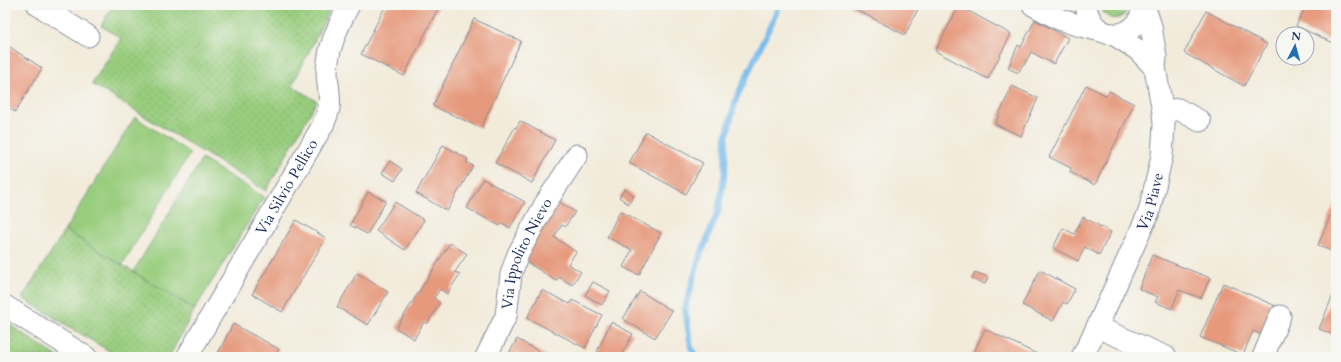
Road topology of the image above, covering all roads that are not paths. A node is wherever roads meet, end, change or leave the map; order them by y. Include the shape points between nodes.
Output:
1 (38, 5) edge
2 (349, 5) edge
3 (1033, 5) edge
4 (1086, 5) edge
5 (1144, 5) edge
6 (1107, 32) junction
7 (88, 36) dead end
8 (1155, 68) junction
9 (1163, 112) junction
10 (1200, 121) dead end
11 (577, 155) dead end
12 (5, 306) edge
13 (1280, 316) dead end
14 (1097, 327) junction
15 (86, 357) edge
16 (187, 357) edge
17 (486, 357) edge
18 (1082, 357) edge
19 (1166, 357) edge
20 (1263, 357) edge

1 - 7 street
2 - 16 street, Via Silvio Pellico via 330,49 329,109 323,126
3 - 6 street via 1059,19
4 - 6 street via 1094,26
5 - 6 street via 1140,20 1135,26 1121,34
5 - 8 street, Via Piave via 1151,26 1156,57
6 - 8 street via 1138,50
8 - 9 street, Via Piave
9 - 10 street via 1178,109
9 - 14 street, Via Piave via 1162,156 1150,212
11 - 17 street, Via Ippolito Nievo via 545,204 518,254 512,274 506,316
12 - 15 street
13 - 20 street
14 - 18 street, Via Piave
14 - 19 street

